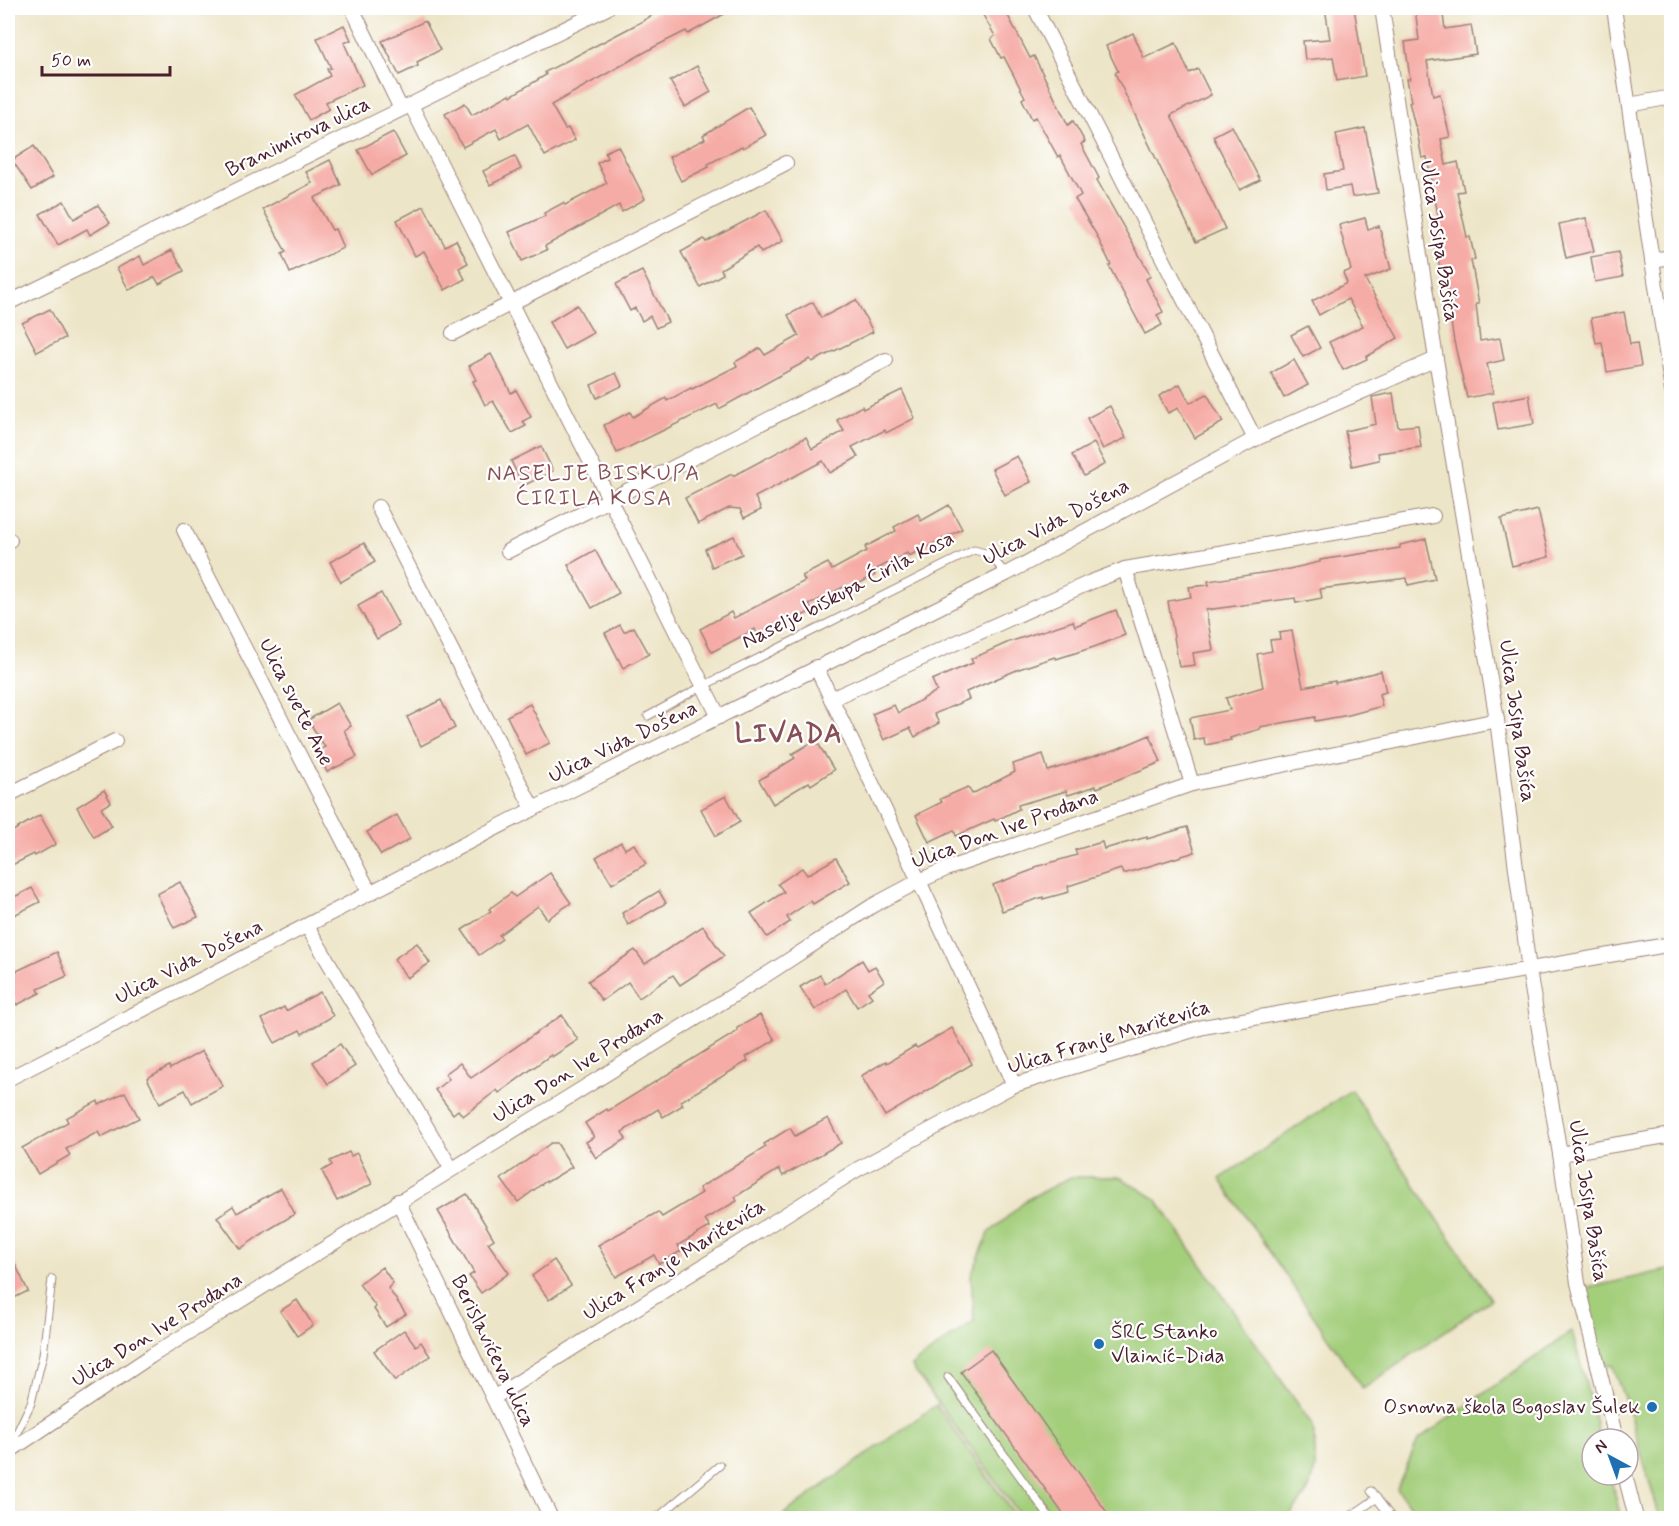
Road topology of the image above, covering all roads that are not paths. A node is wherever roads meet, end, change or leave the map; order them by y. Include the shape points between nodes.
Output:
1 (352, 8) edge
2 (607, 8) edge
3 (1035, 8) edge
4 (1382, 8) edge
5 (1614, 8) edge
6 (1671, 97) edge
7 (1629, 105) junction
8 (406, 107) junction
9 (786, 163) dead end
10 (1671, 257) edge
11 (1652, 260) junction
12 (510, 302) junction
13 (8, 303) edge
14 (453, 333) dead end
15 (1436, 359) junction
16 (886, 360) dead end
17 (1671, 391) edge
18 (1255, 439) junction
19 (610, 500) junction
20 (378, 507) dead end
21 (1433, 516) dead end
22 (184, 530) dead end
23 (508, 551) dead end
24 (1125, 569) junction
25 (1006, 574) junction
26 (816, 668) junction
27 (704, 686) junction
28 (831, 699) junction
29 (648, 716) dead end
30 (719, 717) junction
31 (1497, 720) junction
32 (115, 741) dead end
33 (1192, 784) junction
34 (8, 795) edge
35 (533, 809) junction
36 (919, 881) junction
37 (370, 893) junction
38 (307, 926) junction
39 (1671, 944) edge
40 (1529, 970) junction
41 (8, 1079) edge
42 (1014, 1085) junction
43 (1671, 1135) edge
44 (1560, 1154) junction
45 (451, 1168) junction
46 (398, 1201) junction
47 (52, 1279) dead end
48 (948, 1377) dead end
49 (493, 1398) junction
50 (1613, 1427) edge
51 (8, 1452) edge
52 (720, 1465) dead end
53 (1628, 1487) edge
54 (1371, 1491) dead end
55 (1377, 1498) junction
56 (551, 1518) edge
57 (657, 1518) edge
58 (1050, 1518) edge
59 (1348, 1518) edge
60 (1392, 1518) edge
61 (1636, 1518) edge

1 - 8 street
2 - 8 street, Branimirova ulica
3 - 18 street
4 - 15 street, Ulica Josipa Bašića
5 - 7 street
6 - 7 street
7 - 11 street
8 - 12 street
8 - 13 street, Branimirova ulica
9 - 12 street
10 - 11 street
11 - 17 street
12 - 14 street
12 - 19 street
15 - 18 street, Ulica Vida Došena
15 - 31 street, Ulica Josipa Bašića
16 - 19 street
18 - 25 street, Ulica Vida Došena
19 - 23 street
19 - 27 street
20 - 35 street
21 - 24 street
22 - 37 street, Ulica svete Ane
24 - 28 street
24 - 33 street
25 - 26 street, Ulica Vida Došena
25 - 27 lane, Naselje biskupa Ćirila Kosa via 989,554 974,550
26 - 28 street
26 - 30 street, Ulica Vida Došena
27 - 29 lane, Naselje biskupa Ćirila Kosa
27 - 30 street
28 - 36 street
30 - 35 street, Ulica Vida Došena
31 - 33 street, Ulica Don Ive Prodana
31 - 40 street, Ulica Josipa Bašića
32 - 34 street
33 - 36 street, Ulica Don Ive Prodana
35 - 37 street, Ulica Vida Došena
36 - 42 street
36 - 45 street, Ulica Don Ive Prodana via 872,906
37 - 38 street, Ulica Vida Došena
38 - 41 street, Ulica Vida Došena
38 - 45 street
39 - 40 street, Ulica Franje Maričevića
40 - 42 street, Ulica Franje Maričevića via 1203,1027
40 - 44 street, Ulica Josipa Bašića
42 - 49 street, Ulica Franje Maričevića via 858,1169
43 - 44 street
44 - 50 street, Ulica Josipa Bašića via 1578,1283
45 - 46 street, Ulica Don Ive Prodana
46 - 49 street, Berislavićeva ulica
46 - 51 street, Ulica Don Ive Prodana via 151,1356
47 - 51 lane via 43,1355 31,1403
48 - 58 lane
49 - 56 street, Berislavićeva ulica
52 - 57 lane
53 - 61 street
54 - 55 lane
55 - 59 lane
55 - 60 lane

